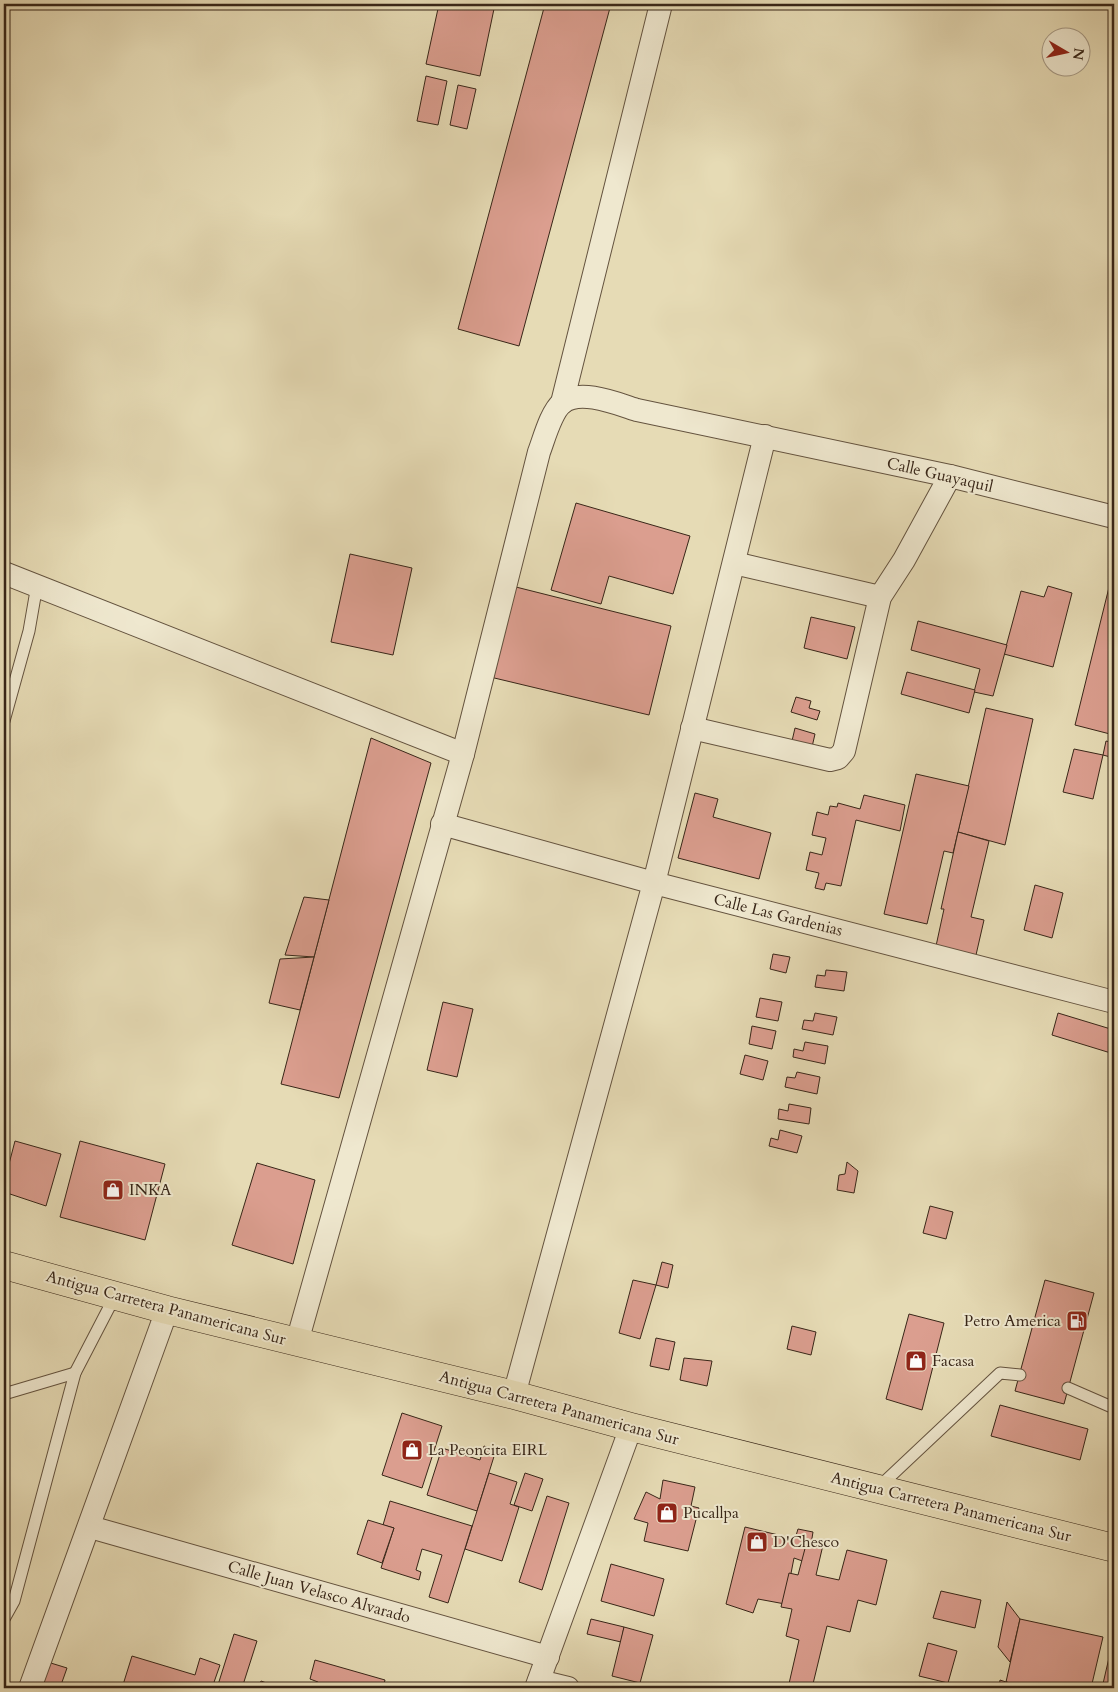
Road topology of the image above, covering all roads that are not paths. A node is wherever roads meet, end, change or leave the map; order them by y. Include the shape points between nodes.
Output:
1 (661, 4) edge
2 (562, 403) junction
3 (765, 436) junction
4 (950, 476) junction
5 (1114, 517) edge
6 (734, 563) junction
7 (4, 573) edge
8 (37, 586) junction
9 (880, 597) junction
10 (4, 721) edge
11 (692, 728) junction
12 (463, 754) junction
13 (442, 824) junction
14 (654, 883) junction
15 (1114, 1002) edge
16 (4, 1265) edge
17 (115, 1296) junction
18 (167, 1310) junction
19 (297, 1342) junction
20 (75, 1373) junction
21 (1020, 1375) dead end
22 (1068, 1388) dead end
23 (4, 1394) edge
24 (514, 1394) junction
25 (1114, 1408) edge
26 (631, 1427) junction
27 (879, 1488) junction
28 (90, 1527) junction
29 (1114, 1548) edge
30 (4, 1620) edge
31 (548, 1657) junction
32 (537, 1684) edge
33 (30, 1688) edge
34 (568, 1688) edge

1 - 2 street
2 - 3 street, Calle Guayaquil via 594,397 637,410
2 - 12 street via 551,420 539,452
3 - 4 street, Calle Guayaquil
3 - 6 street
4 - 5 street, Calle Guayaquil
4 - 9 street
6 - 9 street
6 - 11 street
7 - 8 street
8 - 10 lane
8 - 12 street
9 - 11 street via 844,750 838,758 830,760
11 - 14 street
12 - 13 street
13 - 14 street, Calle Las Gardenias
13 - 19 street
14 - 15 street, Calle Las Gardenias
14 - 24 street
16 - 17 highway, Antigua Carretera Panamericana Sur
17 - 18 highway, Antigua Carretera Panamericana Sur
17 - 20 lane
18 - 19 highway, Antigua Carretera Panamericana Sur
18 - 28 street
19 - 24 highway, Antigua Carretera Panamericana Sur
20 - 23 lane
20 - 30 lane via 14,1600
21 - 27 lane via 1000,1374
22 - 25 lane
24 - 26 highway, Antigua Carretera Panamericana Sur
26 - 27 highway, Antigua Carretera Panamericana Sur
26 - 31 street
27 - 29 highway, Antigua Carretera Panamericana Sur
28 - 31 street, Calle Juan Velasco Alvarado
28 - 33 street
31 - 32 street
32 - 34 street

